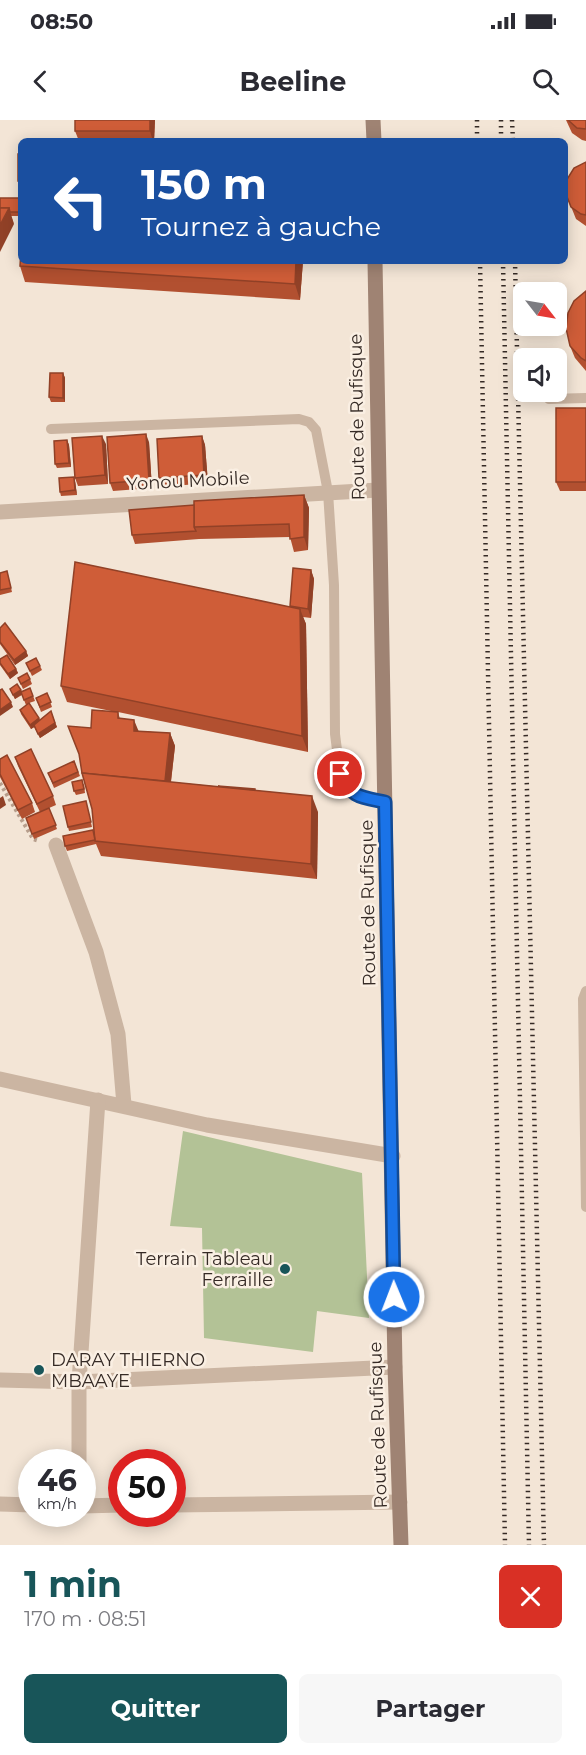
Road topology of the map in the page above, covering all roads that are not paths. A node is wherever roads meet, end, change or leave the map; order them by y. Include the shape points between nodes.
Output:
1 (373, 120) edge
2 (374, 138) edge
3 (375, 264) edge
4 (586, 398) edge
5 (567, 399) edge
6 (51, 429) dead end
7 (378, 490) junction
8 (328, 492) junction
9 (0, 512) edge
10 (385, 802) junction
11 (56, 845) road end
12 (586, 991) edge
13 (0, 1079) edge
14 (98, 1100) junction
15 (124, 1105) junction
16 (393, 1156) junction
17 (586, 1207) edge
18 (395, 1367) junction
19 (0, 1380) edge
20 (79, 1382) junction
21 (78, 1449) edge
22 (400, 1502) junction
23 (0, 1504) edge
24 (18, 1505) edge
25 (186, 1505) edge
26 (401, 1545) edge

1 - 2 main road
3 - 7 main road, Route de Rufisque
4 - 5 lane
6 - 8 lane via 299,418 316,430
7 - 8 street, Yonou Mobile
7 - 10 main road, Route de Rufisque
8 - 9 street, Yonou Mobile
8 - 10 lane via 334,585 335,734 340,774 348,791
10 - 16 main road, Route de Rufisque
11 - 15 street via 96,952 118,1035
12 - 17 lane
13 - 14 street
14 - 15 street
14 - 20 street
15 - 16 street via 207,1125
16 - 18 main road, Route de Rufisque
18 - 20 street
18 - 22 main road, Route de Rufisque
19 - 20 street
20 - 21 street
22 - 25 street
22 - 26 main road, Route de Rufisque
23 - 24 street

